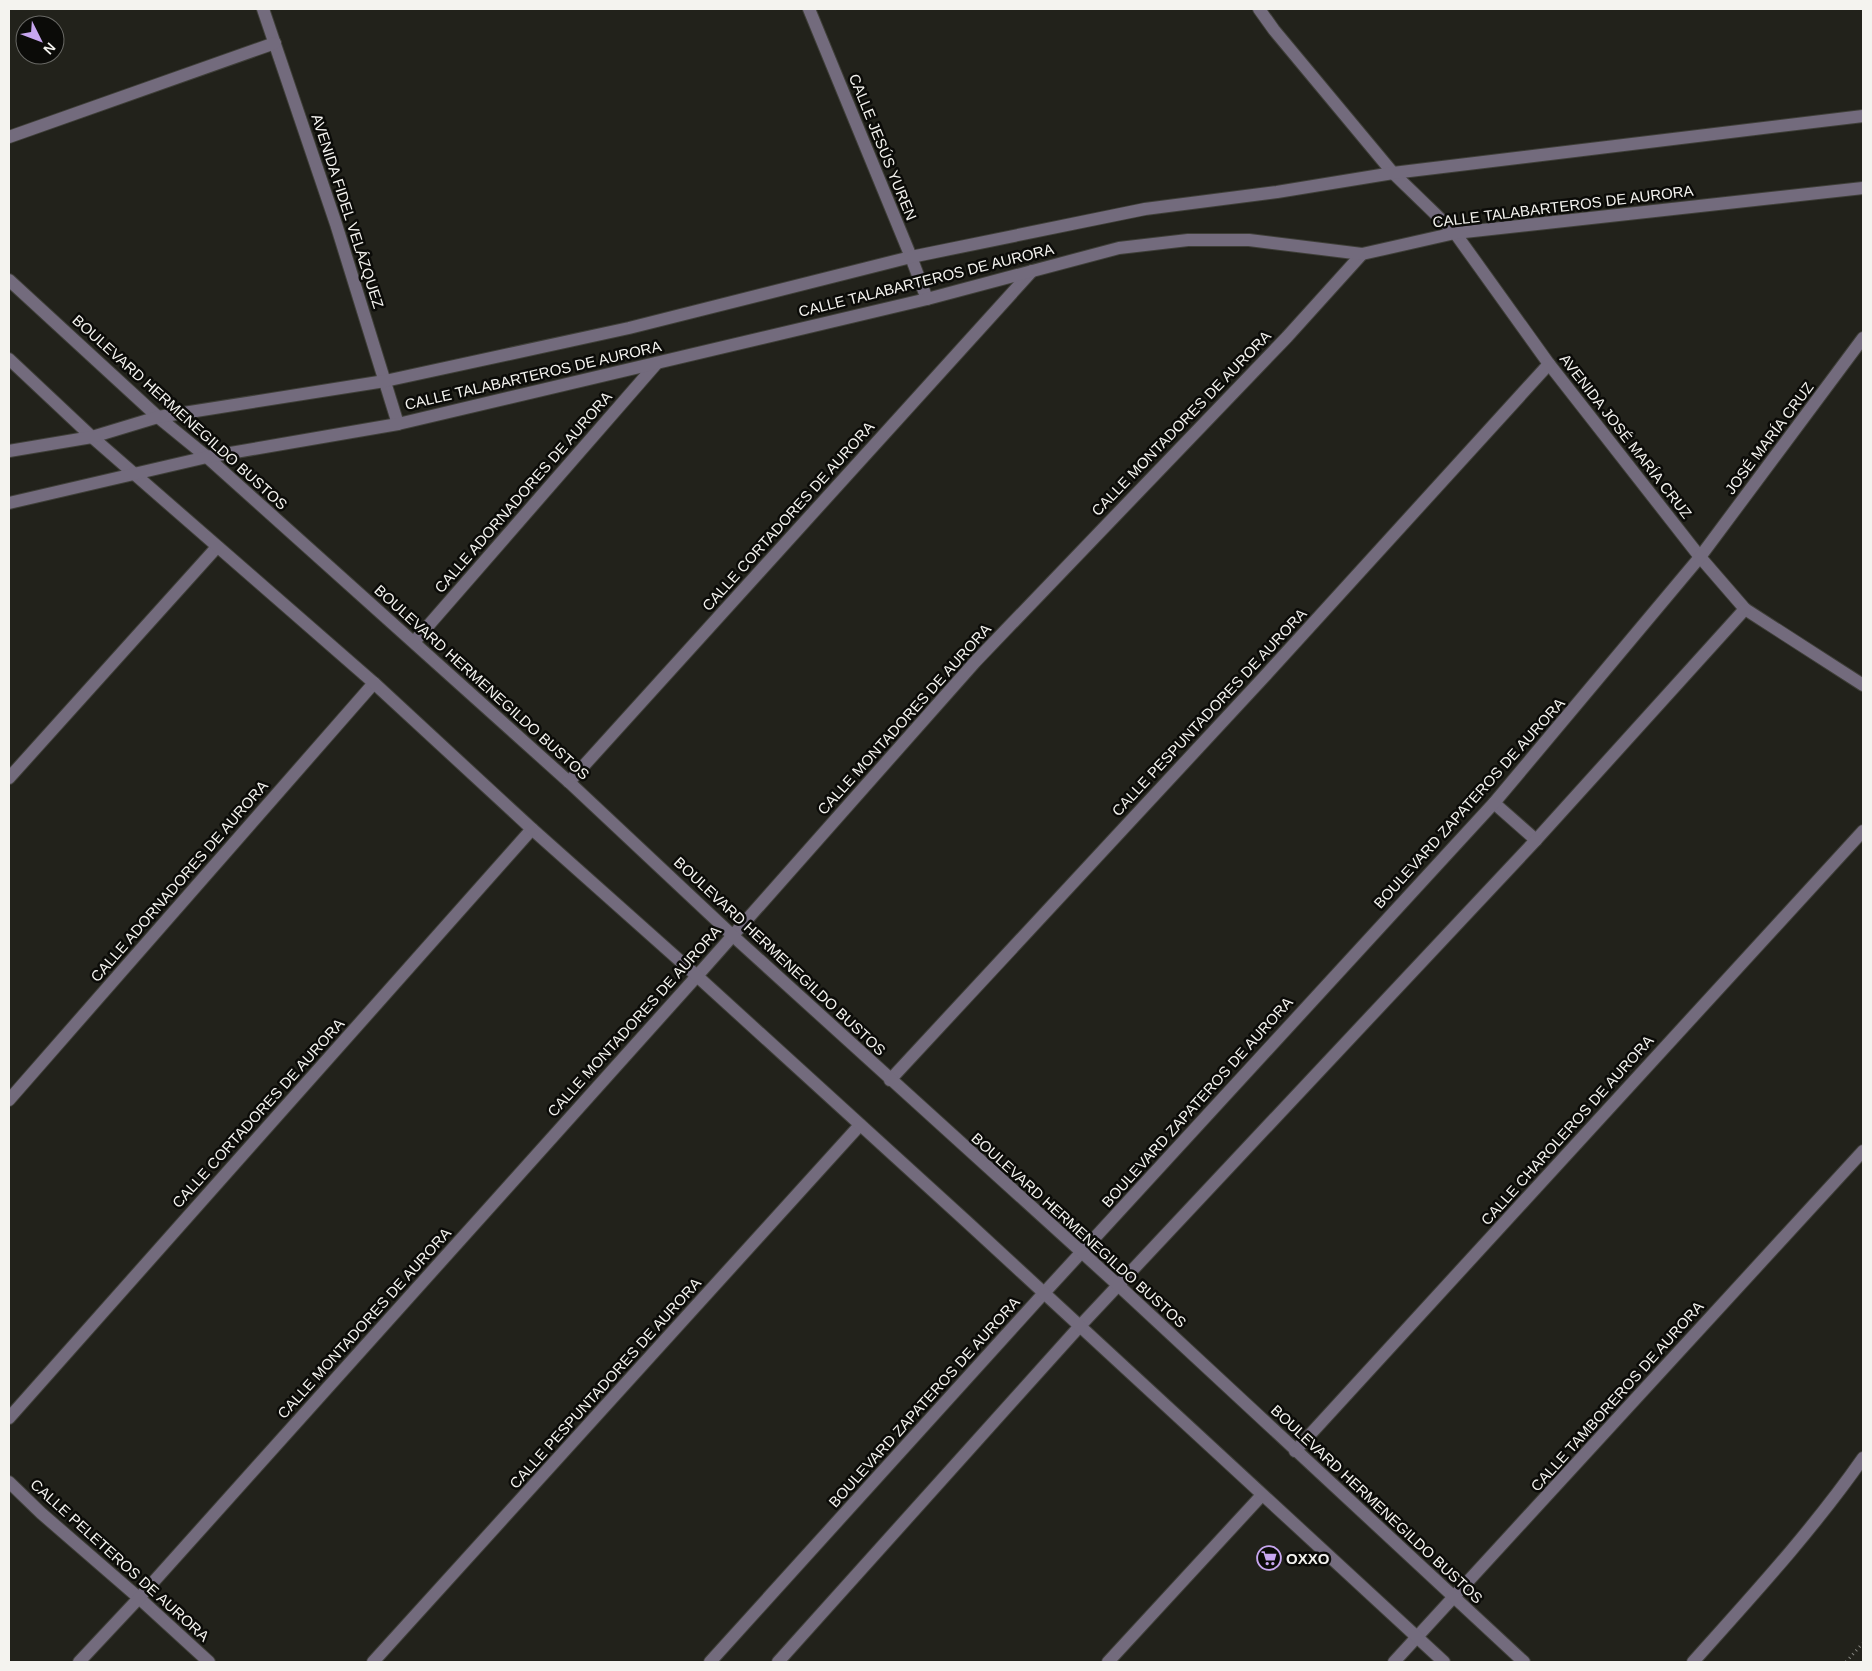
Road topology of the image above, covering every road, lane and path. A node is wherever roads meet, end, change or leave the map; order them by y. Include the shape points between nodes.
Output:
1 (263, 9) edge
2 (808, 9) edge
3 (1259, 9) edge
4 (275, 42) junction
5 (1863, 116) edge
6 (9, 137) edge
7 (1393, 173) junction
8 (1863, 188) edge
9 (1455, 233) junction
10 (1362, 254) junction
11 (911, 257) junction
12 (1032, 271) junction
13 (9, 280) edge
14 (927, 299) junction
15 (1863, 338) edge
16 (9, 359) edge
17 (657, 363) junction
18 (1549, 364) junction
19 (385, 380) junction
20 (158, 417) junction
21 (398, 424) junction
22 (92, 437) junction
23 (9, 451) edge
24 (207, 458) junction
25 (136, 475) junction
26 (9, 503) edge
27 (217, 546) junction
28 (1700, 557) junction
29 (1745, 609) junction
30 (414, 642) junction
31 (374, 683) junction
32 (1863, 685) edge
33 (9, 778) edge
34 (569, 782) junction
35 (1494, 803) junction
36 (532, 829) junction
37 (1863, 831) edge
38 (1536, 840) junction
39 (732, 935) junction
40 (697, 976) junction
41 (890, 1080) junction
42 (9, 1100) edge
43 (860, 1125) junction
44 (1863, 1151) edge
45 (1081, 1253) junction
46 (1118, 1286) junction
47 (1044, 1293) junction
48 (1079, 1327) junction
49 (9, 1418) edge
50 (1295, 1451) junction
51 (1863, 1458) edge
52 (9, 1482) edge
53 (1262, 1495) junction
54 (139, 1598) junction
55 (1453, 1598) junction
56 (1417, 1637) junction
57 (1863, 1643) edge
58 (79, 1662) edge
59 (210, 1662) edge
60 (373, 1662) edge
61 (710, 1662) edge
62 (778, 1662) edge
63 (1108, 1662) edge
64 (1394, 1662) edge
65 (1444, 1662) edge
66 (1524, 1662) edge
67 (1693, 1662) edge
68 (1846, 1662) edge

1 - 4 street, AVENIDA FIDEL VELÁZQUEZ
2 - 11 street, CALLE JESÚS YUREN
3 - 7 street, AVENIDA JOSÉ MARÍA CRUZ
4 - 6 street
4 - 19 street, AVENIDA FIDEL VELÁZQUEZ
5 - 7 street, CALLE TALABARTEROS DE AURORA
7 - 9 street, AVENIDA JOSÉ MARÍA CRUZ
7 - 11 street, CALLE TALABARTEROS DE AURORA via 1145,209
8 - 9 street, CALLE TALABARTEROS DE AURORA
9 - 10 street, CALLE TALABARTEROS DE AURORA
9 - 18 street, AVENIDA JOSÉ MARÍA CRUZ
10 - 12 street, CALLE TALABARTEROS DE AURORA via 1249,240 1188,240 1119,248
10 - 39 street, CALLE MONTADORES DE AURORA via 1287,337 975,662
11 - 14 street, CALLE JESÚS YUREN
11 - 19 street, CALLE TALABARTEROS DE AURORA via 629,328
12 - 14 street, CALLE TALABARTEROS DE AURORA
12 - 34 street, CALLE CORTADORES DE AURORA
13 - 20 street, BOULEVARD HERMENEGILDO BUSTOS
14 - 17 street, CALLE TALABARTEROS DE AURORA
15 - 28 street, JOSÉ MARÍA CRUZ
16 - 22 street
17 - 21 street, CALLE TALABARTEROS DE AURORA
17 - 30 street, CALLE ADORNADORES DE AURORA
18 - 28 street, AVENIDA JOSÉ MARÍA CRUZ
18 - 41 street, CALLE PESPUNTADORES DE AURORA
19 - 20 street, CALLE TALABARTEROS DE AURORA
19 - 21 street, AVENIDA FIDEL VELÁZQUEZ
20 - 22 street, CALLE TALABARTEROS DE AURORA
20 - 24 street, BOULEVARD HERMENEGILDO BUSTOS
21 - 24 street, CALLE TALABARTEROS DE AURORA
22 - 23 street, CALLE TALABARTEROS DE AURORA
22 - 25 street
24 - 25 street, CALLE TALABARTEROS DE AURORA
24 - 30 street, BOULEVARD HERMENEGILDO BUSTOS
25 - 26 street, CALLE TALABARTEROS DE AURORA
25 - 27 street
27 - 31 street
27 - 33 street
28 - 29 street, AVENIDA JOSÉ MARÍA CRUZ
28 - 35 street, BOULEVARD ZAPATEROS DE AURORA
29 - 32 street, AVENIDA JOSÉ MARÍA CRUZ
29 - 38 street
30 - 34 street, BOULEVARD HERMENEGILDO BUSTOS
31 - 36 street
31 - 42 street, CALLE ADORNADORES DE AURORA
34 - 39 street, BOULEVARD HERMENEGILDO BUSTOS
35 - 38 street
35 - 45 street, BOULEVARD ZAPATEROS DE AURORA
36 - 40 street
36 - 49 street, CALLE CORTADORES DE AURORA
37 - 50 street, CALLE CHAROLEROS DE AURORA
38 - 46 street
39 - 40 street, CALLE MONTADORES DE AURORA
39 - 41 street, BOULEVARD HERMENEGILDO BUSTOS
40 - 43 street
40 - 54 street, CALLE MONTADORES DE AURORA
41 - 45 street, BOULEVARD HERMENEGILDO BUSTOS
43 - 47 street
43 - 60 street, CALLE PESPUNTADORES DE AURORA
44 - 55 street, CALLE TAMBOREROS DE AURORA
45 - 46 street, BOULEVARD HERMENEGILDO BUSTOS
45 - 47 street, BOULEVARD ZAPATEROS DE AURORA
46 - 48 street
46 - 50 street, BOULEVARD HERMENEGILDO BUSTOS
47 - 48 street
47 - 61 street, BOULEVARD ZAPATEROS DE AURORA
48 - 53 street
48 - 62 street
50 - 55 street, BOULEVARD HERMENEGILDO BUSTOS
51 - 67 street via 1790,1553
52 - 54 street, CALLE PELETEROS DE AURORA via 40,1514
53 - 56 street
53 - 63 street
54 - 58 street, CALLE MONTADORES DE AURORA
54 - 59 street, CALLE PELETEROS DE AURORA
55 - 56 street, CALLE TAMBOREROS DE AURORA
55 - 66 street, BOULEVARD HERMENEGILDO BUSTOS
56 - 64 street, CALLE TAMBOREROS DE AURORA
56 - 65 street
57 - 68 path

